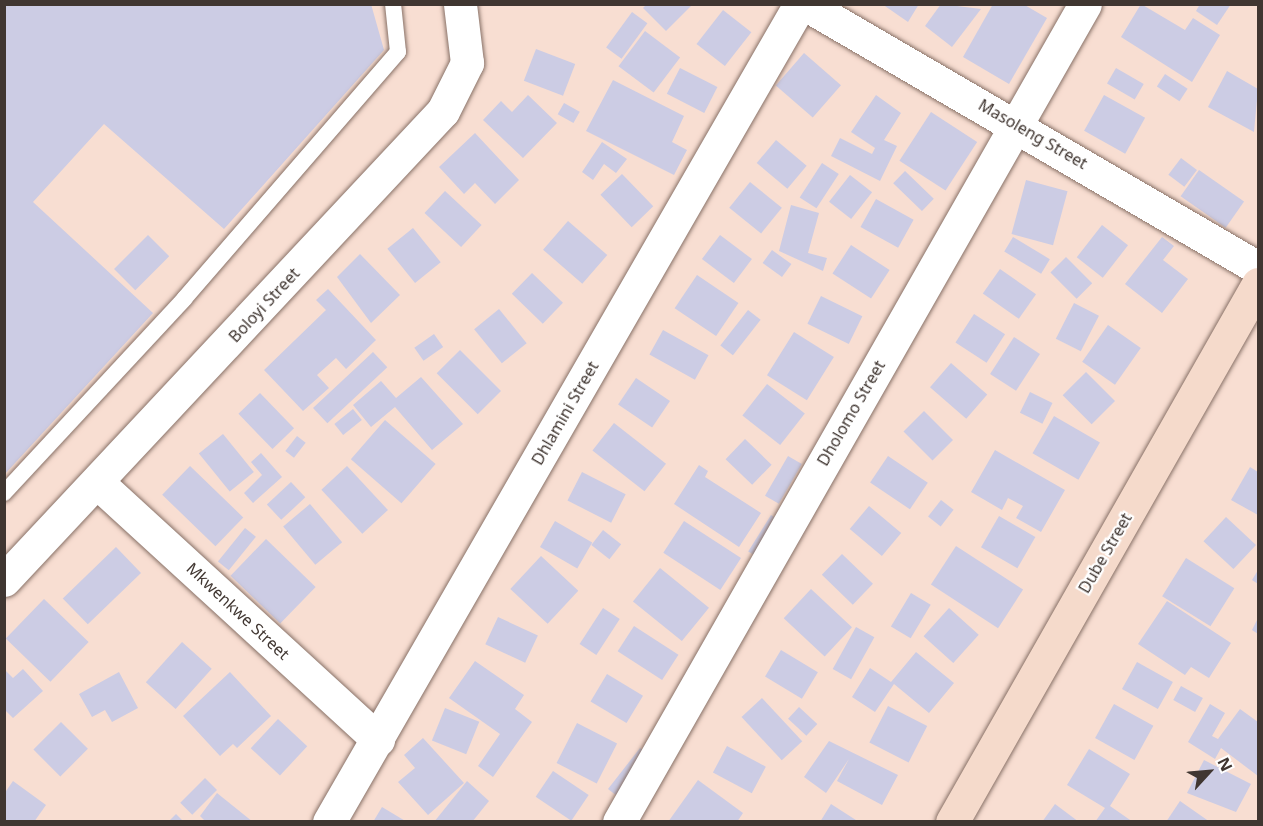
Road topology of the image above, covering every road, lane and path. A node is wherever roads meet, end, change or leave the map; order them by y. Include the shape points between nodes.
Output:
1 (393, 4) edge
2 (460, 4) edge
3 (802, 4) edge
4 (1085, 4) edge
5 (1016, 123) junction
6 (1258, 268) edge
7 (1258, 284) edge
8 (98, 483) junction
9 (4, 493) edge
10 (4, 580) edge
11 (378, 740) junction
12 (329, 822) edge
13 (619, 822) edge
14 (952, 822) edge

1 - 9 lane via 398,52 184,299
2 - 8 street, Boloyi Street via 467,63 443,111
3 - 5 street, Masoleng Street
3 - 11 street, Dhlamini Street
4 - 5 street, Dholomo Street
5 - 6 street, Masoleng Street
5 - 13 street, Dholomo Street
7 - 14 street, Dube Street
8 - 10 street, Boloyi Street
8 - 11 street, Mkwenkwe Street
11 - 12 street, Dhlamini Street

